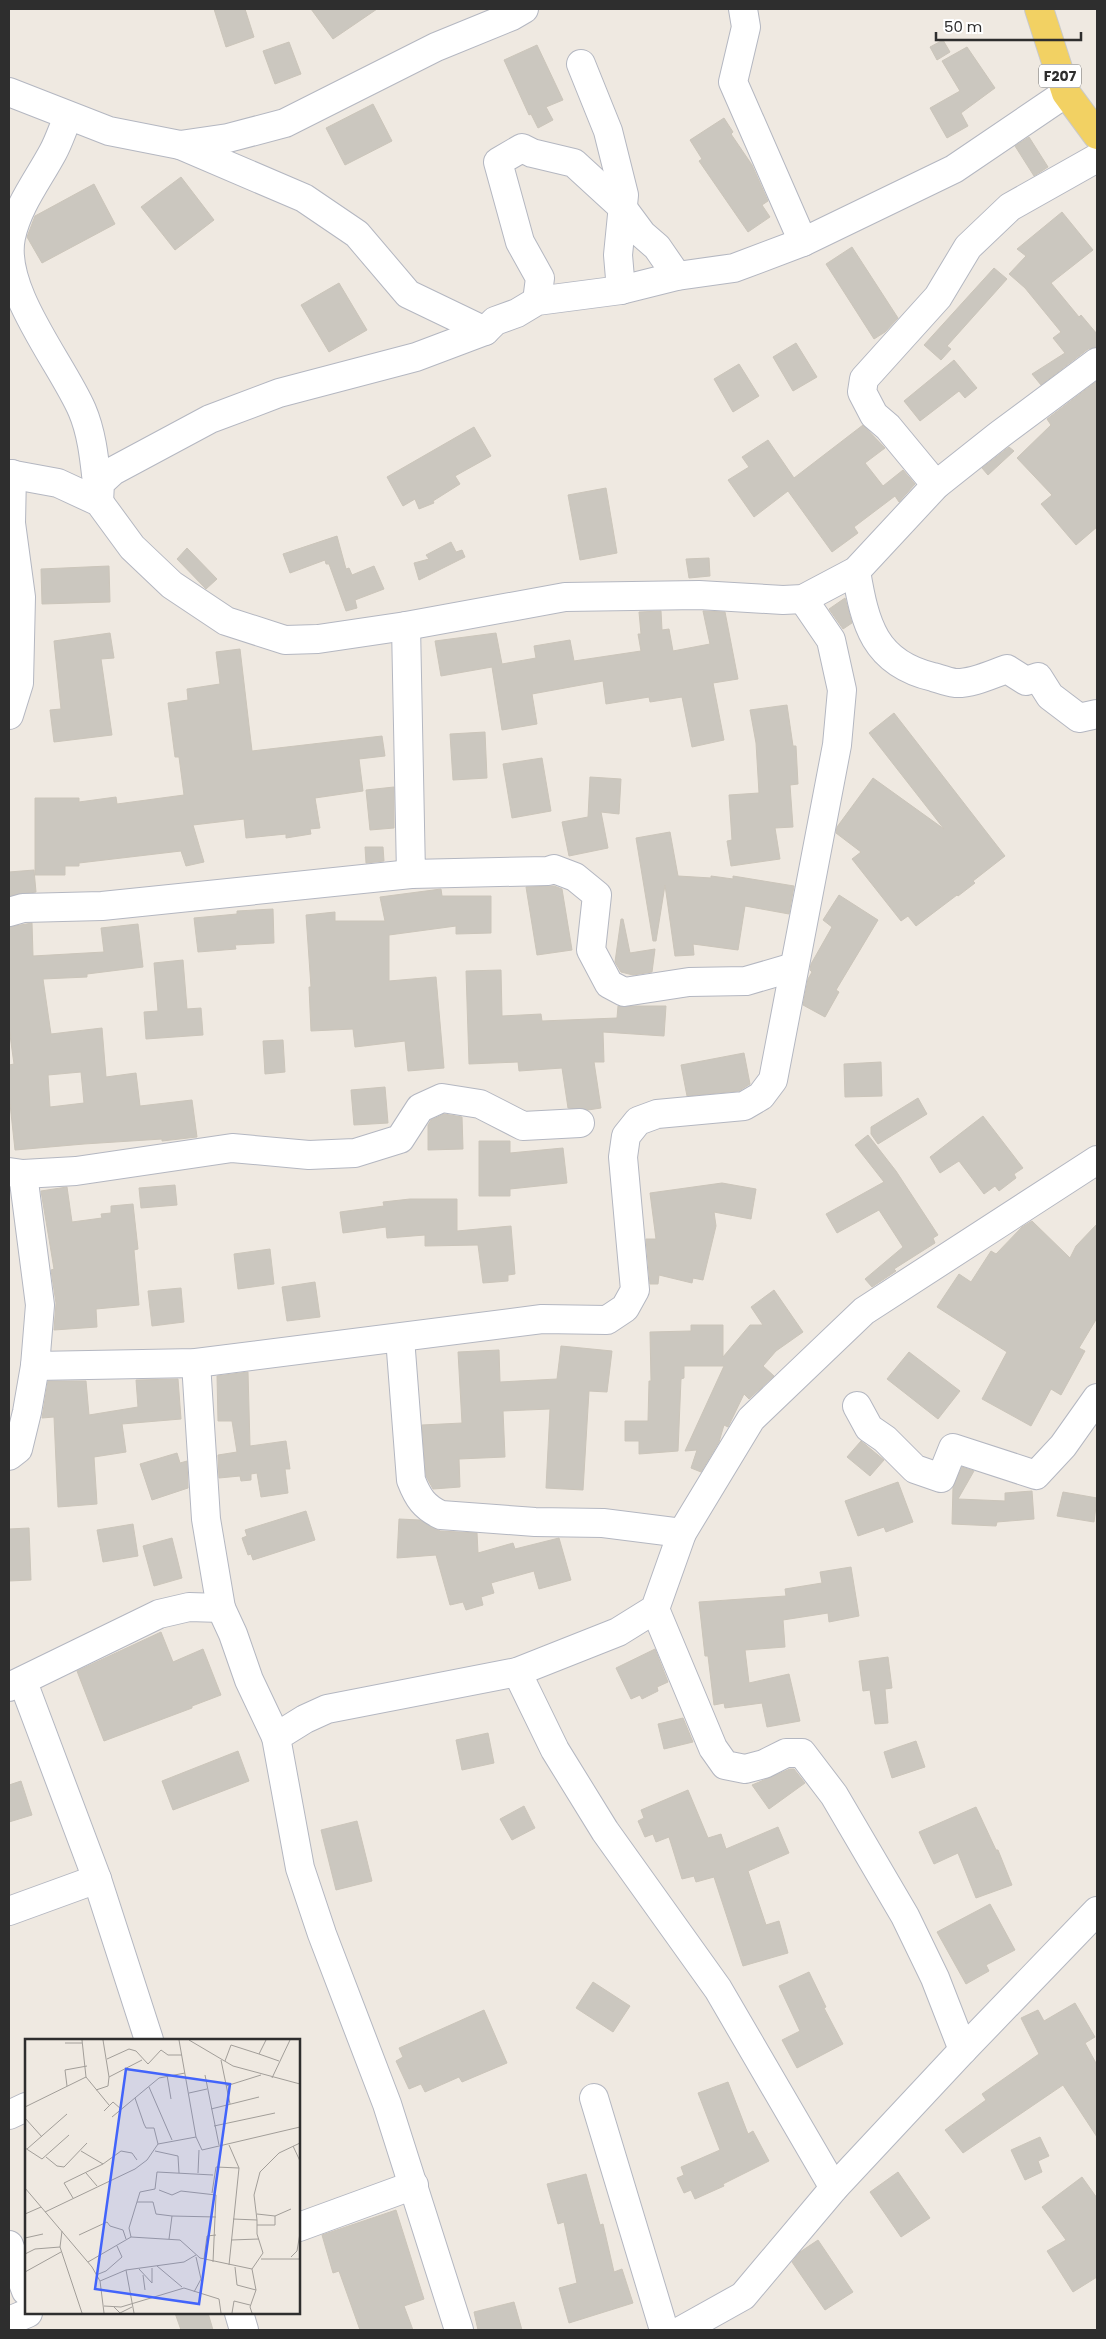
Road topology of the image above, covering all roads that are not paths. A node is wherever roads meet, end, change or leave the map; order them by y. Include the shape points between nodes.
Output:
1 (524, 9) edge
2 (743, 9) edge
3 (1039, 9) edge
4 (581, 64) dead end
5 (9, 92) edge
6 (1066, 93) junction
7 (68, 117) junction
8 (1097, 135) edge
9 (180, 145) junction
10 (1097, 158) edge
11 (622, 207) junction
12 (803, 242) junction
13 (677, 276) junction
14 (621, 290) junction
15 (537, 301) junction
16 (485, 331) junction
17 (1097, 362) edge
18 (10, 474) edge
19 (936, 485) junction
20 (99, 502) junction
21 (856, 571) junction
22 (803, 599) junction
23 (406, 626) junction
24 (1097, 714) edge
25 (9, 715) edge
26 (411, 874) junction
27 (9, 912) edge
28 (794, 968) junction
29 (580, 1123) dead end
30 (1097, 1160) edge
31 (16, 1173) edge
32 (400, 1338) junction
33 (196, 1363) junction
34 (35, 1366) junction
35 (1097, 1398) edge
36 (857, 1406) dead end
37 (9, 1456) edge
38 (682, 1533) junction
39 (221, 1608) junction
40 (655, 1609) junction
41 (517, 1672) junction
42 (16, 1684) edge
43 (276, 1737) junction
44 (97, 1879) junction
45 (9, 1912) edge
46 (1096, 1915) edge
47 (149, 2039) edge
48 (963, 2050) junction
49 (594, 2098) dead end
50 (25, 2107) edge
51 (9, 2114) edge
52 (414, 2185) junction
53 (834, 2188) junction
54 (300, 2227) edge
55 (9, 2245) edge
56 (25, 2288) edge
57 (26, 2314) edge
58 (34, 2314) edge
59 (239, 2314) edge
60 (9, 2321) edge
61 (41, 2330) edge
62 (244, 2330) edge
63 (459, 2330) edge
64 (664, 2330) edge
65 (682, 2330) edge

1 - 9 street via 436,47 285,123 228,138
2 - 12 street via 746,27 733,82
3 - 6 main road, F207
4 - 11 street via 608,131 624,195
5 - 7 street
6 - 8 main road, F207
6 - 12 street via 954,169
7 - 9 street via 109,131
7 - 20 street via 53,152 21,209 11,237 9,263 18,291 83,412 94,450
9 - 16 street via 304,198 358,234 408,294
10 - 19 street via 1010,207 996,220 968,247 938,298 864,379 862,392 874,414
11 - 13 street
11 - 14 street via 618,255
11 - 15 street via 574,163 522,148 498,162 520,242 540,278
12 - 13 street via 734,268
13 - 14 street
14 - 15 street
15 - 16 street via 495,321
16 - 20 street via 416,357 280,393 210,419 113,471 100,483
17 - 19 street
18 - 20 street via 58,482
18 - 25 street via 11,522 21,597 19,683
19 - 21 street
20 - 23 street via 132,547 172,585 226,621 285,640
21 - 22 street
21 - 24 street via 862,604 873,636 893,661 922,675 956,683 1007,669 1026,681 1038,677 1050,696 1079,718
22 - 23 street via 698,595 565,597
22 - 28 street via 831,640 842,690 837,745
23 - 26 street
26 - 27 street via 102,906 23,908
26 - 28 street via 554,869 575,877 597,895 591,950 608,984 624,992 689,982 746,981
28 - 32 street via 773,1080 761,1096 744,1106 657,1114 638,1121 626,1136 624,1157 635,1290 625,1308 607,1320 542,1318
29 - 31 street via 524,1126 480,1104 442,1098 420,1108 400,1139 355,1153 309,1155 232,1148 76,1171
30 - 38 street via 864,1311 751,1418
31 - 34 street via 40,1305
32 - 33 street
32 - 38 street via 411,1480 418,1499 430,1509 441,1514 603,1524
33 - 34 street
33 - 39 street via 206,1519
34 - 37 street via 18,1449
35 - 36 street via 1063,1446 1036,1475 953,1448 941,1478 915,1469 886,1439 869,1428
38 - 40 street
39 - 42 street via 189,1606 159,1614
39 - 43 street via 248,1680
40 - 41 street via 618,1632
40 - 48 street via 713,1748 725,1765 745,1769 786,1753 802,1753 823,1779 905,1916 935,1978
41 - 43 street via 327,1709
41 - 53 street via 555,1750 604,1831 718,1989
42 - 44 street
43 - 52 street via 300,1868
44 - 45 street
44 - 47 street
46 - 48 street
48 - 53 street
49 - 64 street
50 - 51 street
52 - 54 street
52 - 63 street
53 - 65 street via 742,2296
55 - 56 street
57 - 60 street
58 - 61 street
59 - 62 street

